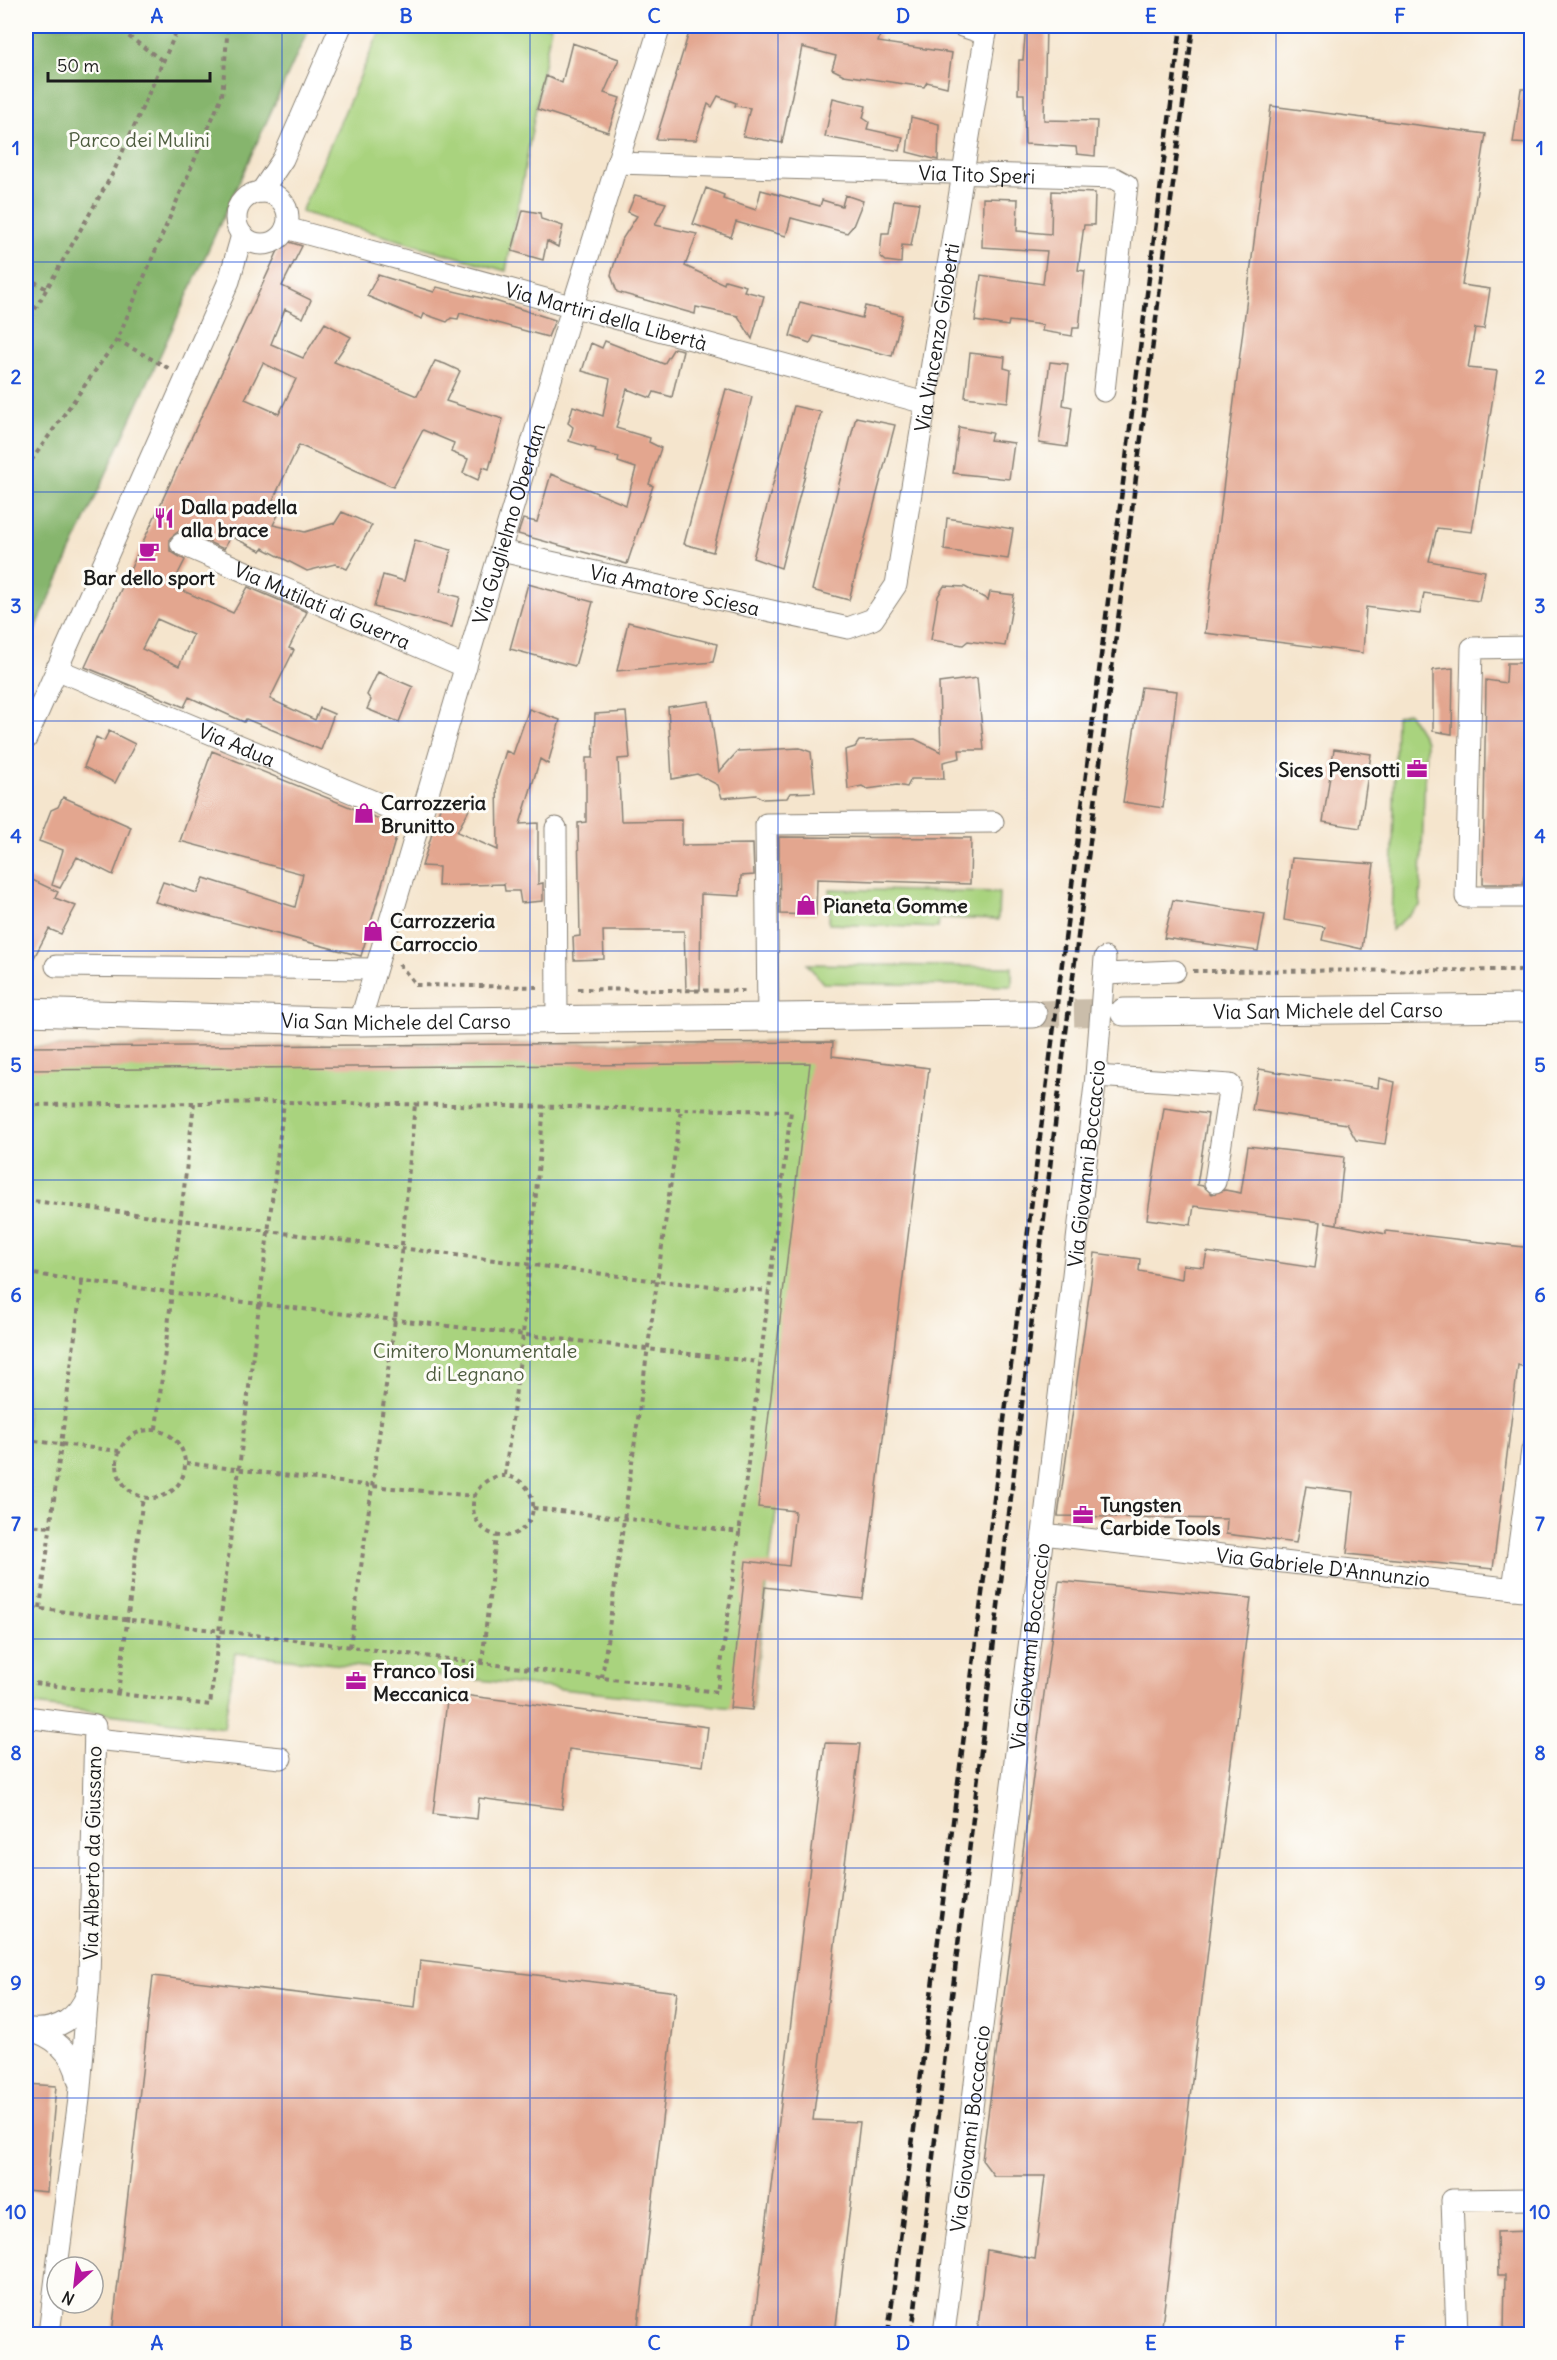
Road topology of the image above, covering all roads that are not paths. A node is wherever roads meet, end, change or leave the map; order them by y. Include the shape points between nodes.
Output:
1 (341, 26) edge
2 (660, 26) edge
3 (962, 26) edge
4 (987, 30) edge
5 (617, 163) junction
6 (963, 175) junction
7 (269, 195) junction
8 (286, 228) junction
9 (249, 239) junction
10 (573, 305) junction
11 (1104, 391) dead end
12 (925, 403) junction
13 (181, 544) dead end
14 (501, 551) junction
15 (848, 628) joint
16 (1532, 647) edge
17 (466, 667) junction
18 (56, 669) junction
19 (26, 739) edge
20 (418, 820) junction
21 (993, 822) dead end
22 (556, 828) dead end
23 (1532, 897) edge
24 (56, 966) dead end
25 (375, 969) junction
26 (1175, 971) road end
27 (1532, 1008) edge
28 (26, 1012) edge
29 (1124, 1012) tunnel mouth
30 (1033, 1014) tunnel mouth
31 (768, 1017) junction
32 (557, 1020) junction
33 (360, 1022) junction
34 (1096, 1076) junction
35 (1215, 1182) dead end
36 (1532, 1450) edge
37 (1043, 1534) junction
38 (1522, 1590) edge
39 (26, 1717) edge
40 (95, 1732) junction
41 (281, 1758) dead end
42 (89, 1981) junction
43 (27, 2029) edge
44 (79, 2099) junction
45 (1532, 2199) edge
46 (59, 2255) edge
47 (51, 2315) edge
48 (49, 2334) edge
49 (944, 2334) edge
50 (1457, 2334) edge

1 - 7 street
2 - 5 street, Via Guglielmo Oberdan
3 - 4 street
4 - 6 street, Via Vincenzo Gioberti
5 - 6 street, Via Tito Speri
5 - 10 street, Via Guglielmo Oberdan
6 - 11 street, Via Tito Speri via 1114,178 1127,185
6 - 12 street, Via Vincenzo Gioberti
7 - 8 street via 287,211
7 - 9 street via 246,198 240,204 236,220
8 - 9 street via 278,239
8 - 10 street, Via Martiri della Libertà
9 - 18 street
10 - 12 street, Via Martiri della Libertà
10 - 14 street, Via Guglielmo Oberdan
12 - 15 street, Via Vincenzo Gioberti via 896,585 873,619
13 - 17 street, Via Mutilati di Guerra
14 - 15 street, Via Amatore Sciesa
14 - 17 street, Via Guglielmo Oberdan
16 - 23 street via 1472,648 1466,897
17 - 20 street, Via Guglielmo Oberdan
18 - 19 street
18 - 20 street, Via Adua
20 - 25 street, Via Guglielmo Oberdan
21 - 31 street via 766,824
22 - 32 street
24 - 25 street
25 - 33 street, Via Guglielmo Oberdan
26 - 34 street, Via Giovanni Boccaccio via 1105,966
27 - 29 main road, Via San Michele del Carso
28 - 33 main road, Via San Michele del Carso
30 - 31 main road, Via San Michele del Carso
31 - 32 main road, Via San Michele del Carso
32 - 33 main road, Via San Michele del Carso
34 - 35 street via 1230,1085
34 - 37 street, Via Giovanni Boccaccio
36 - 38 street
37 - 38 street, Via Gabriele D'Annunzio
37 - 49 street, Via Giovanni Boccaccio
39 - 40 street
40 - 41 street
40 - 42 street, Via Alberto da Giussano
42 - 43 street, Via Alberto da Giussano via 84,2002 70,2019 50,2029
42 - 44 street, Via Alberto da Giussano
43 - 44 street, Via Alberto da Giussano via 51,2038 67,2054 77,2075
44 - 46 street, Via Alberto da Giussano
45 - 50 street via 1452,2200
47 - 48 street, Via Alberto da Giussano

